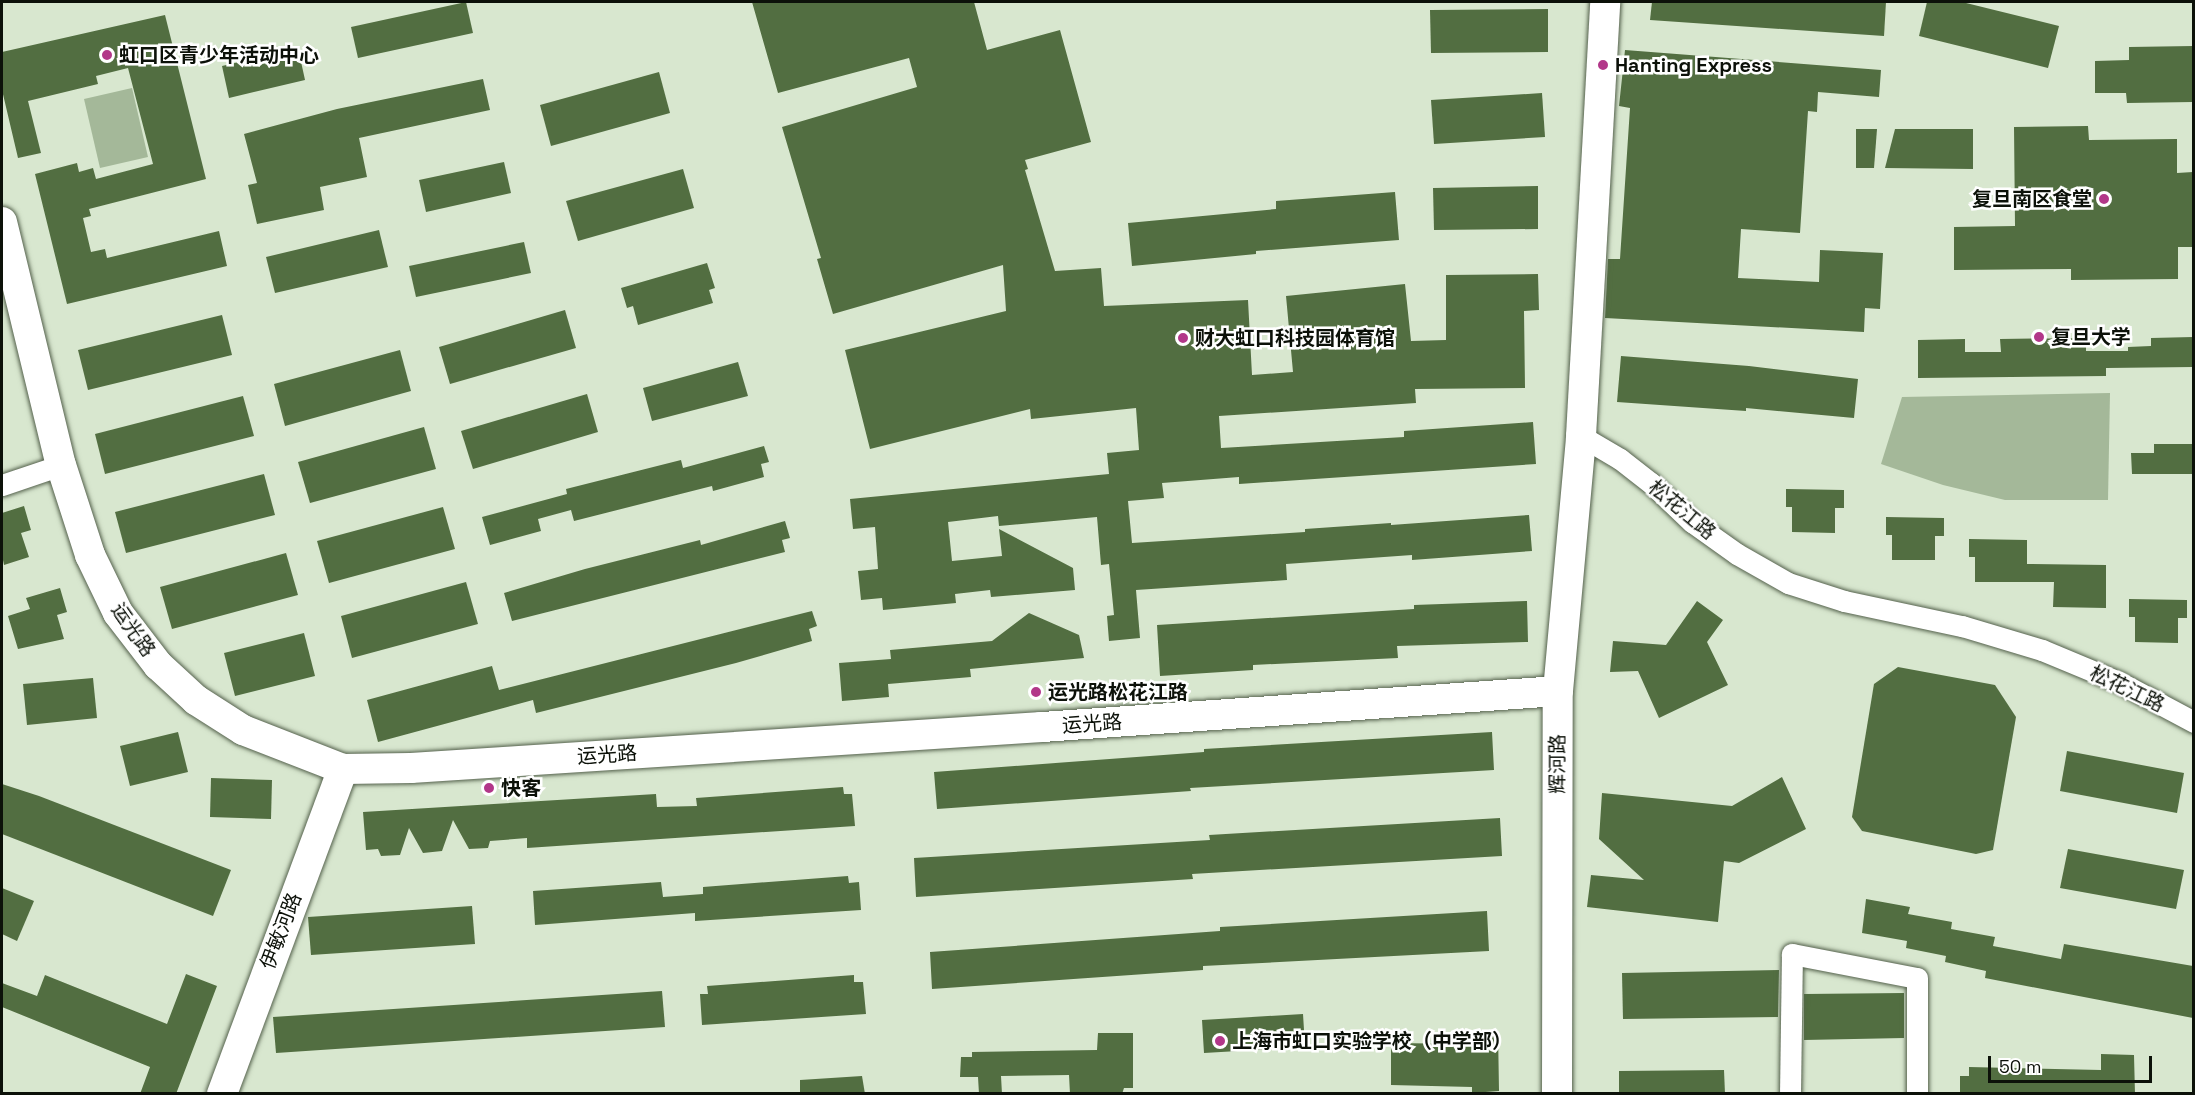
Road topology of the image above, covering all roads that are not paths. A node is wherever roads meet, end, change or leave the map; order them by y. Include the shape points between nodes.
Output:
1 (1605, 2) edge
2 (2, 222) edge
3 (1581, 436) junction
4 (61, 465) junction
5 (2, 485) edge
6 (1558, 691) junction
7 (2193, 722) edge
8 (343, 769) junction
9 (222, 1094) edge
10 (1557, 1094) edge
11 (1791, 1094) edge
12 (1917, 1094) edge

1 - 3 street
2 - 4 street, 运光路
3 - 6 street, 辉河路
3 - 7 street, 松花江路 via 1620,459 1692,522 1737,554 1788,583 1844,601 1962,626 2042,650 2119,682
4 - 5 street
4 - 8 street, 运光路 via 90,555 118,613 158,665 196,700 243,730
6 - 8 street, 运光路 via 411,768
6 - 10 street, 辉河路
8 - 9 street, 伊敏河路
11 - 12 street via 1792,954 1917,978

